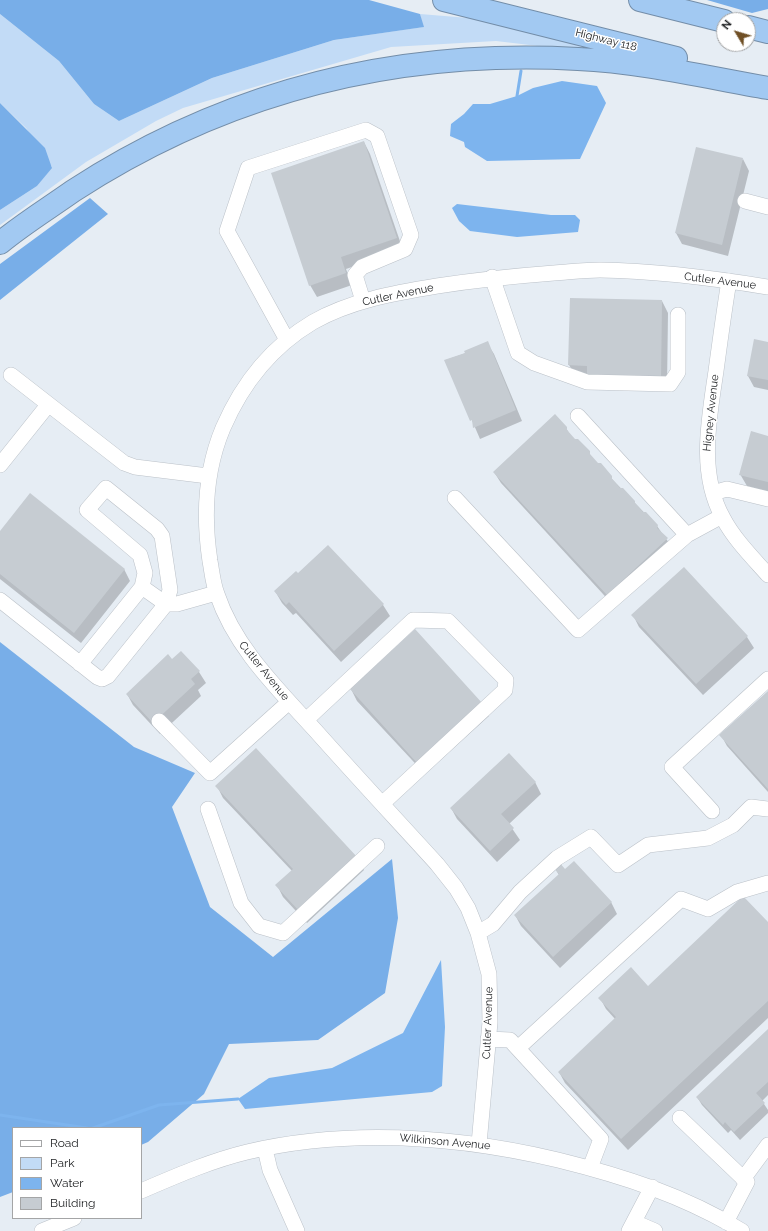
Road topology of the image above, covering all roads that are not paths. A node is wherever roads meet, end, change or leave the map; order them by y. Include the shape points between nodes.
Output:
1 (444, 0) edge
2 (640, 0) edge
3 (716, 19) edge
4 (756, 29) edge
5 (768, 32) edge
6 (768, 81) edge
7 (768, 88) edge
8 (745, 201) dead end
9 (768, 207) edge
10 (0, 243) edge
11 (492, 277) junction
12 (729, 281) junction
13 (768, 287) edge
14 (363, 301) junction
15 (678, 315) dead end
16 (287, 340) junction
17 (11, 375) dead end
18 (48, 405) junction
19 (578, 416) dead end
20 (0, 465) edge
21 (208, 476) junction
22 (713, 493) junction
23 (455, 498) dead end
24 (768, 498) edge
25 (722, 516) junction
26 (687, 535) junction
27 (164, 546) junction
28 (140, 555) junction
29 (768, 575) edge
30 (142, 586) junction
31 (216, 593) junction
32 (0, 600) edge
33 (166, 604) junction
34 (80, 664) junction
35 (768, 679) edge
36 (289, 702) junction
37 (306, 720) junction
38 (159, 721) dead end
39 (383, 803) junction
40 (208, 809) dead end
41 (768, 809) edge
42 (712, 811) dead end
43 (377, 846) dead end
44 (768, 883) edge
45 (478, 933) junction
46 (488, 1039) junction
47 (518, 1048) junction
48 (680, 1118) dead end
49 (479, 1144) junction
50 (768, 1145) edge
51 (264, 1149) junction
52 (590, 1168) junction
53 (743, 1179) junction
54 (652, 1187) junction
55 (142, 1191) edge
56 (72, 1219) edge
57 (726, 1222) junction
58 (631, 1226) edge
59 (42, 1231) edge
60 (297, 1231) edge
61 (655, 1231) edge
62 (742, 1231) edge

1 - 6 highway, Highway 118
2 - 3 highway
4 - 5 highway
7 - 10 highway via 641,65 519,57 457,59 342,76 239,106 158,142 94,178
8 - 9 street
11 - 12 street, Cutler Avenue via 598,270
11 - 14 street, Cutler Avenue
11 - 15 street via 518,352 534,363 587,382 670,384 678,372
12 - 13 street, Cutler Avenue
12 - 22 street, Higney Avenue via 707,429 707,455
14 - 16 street, Cutler Avenue via 314,322
14 - 16 street via 355,275 362,267 405,249 410,235 377,136 366,130 248,168 228,231
16 - 21 street, Cutler Avenue via 267,358 249,380 230,412 218,439
17 - 18 street
18 - 20 street
18 - 21 street via 124,463 135,467
19 - 26 street
21 - 31 street, Cutler Avenue via 205,530
22 - 24 street via 727,489
22 - 25 street, Higney Avenue
23 - 26 street via 578,630
25 - 26 street
25 - 29 street, Higney Avenue via 747,552
27 - 28 street
27 - 28 street via 160,532 106,488 87,510
27 - 33 street via 170,590
28 - 30 street via 145,573
30 - 33 street
30 - 34 street
31 - 33 street via 177,604
31 - 36 street, Cutler Avenue via 236,636 251,658
32 - 34 street
33 - 34 street via 108,676 97,678
35 - 42 street via 672,767
36 - 37 street, Cutler Avenue
36 - 38 street via 210,773
37 - 39 street, Cutler Avenue
37 - 39 street via 413,620 448,621 506,680 505,690
39 - 45 street, Cutler Avenue via 456,888
40 - 43 street via 241,903 259,926 284,933
41 - 45 street via 751,807 733,825 708,838 648,845 618,866 591,837 557,858 520,892 492,924
44 - 47 street via 737,892 708,909 680,899
45 - 46 street, Cutler Avenue via 489,974
46 - 47 street via 510,1040
46 - 49 street, Cutler Avenue
47 - 52 street via 601,1139
48 - 53 street
49 - 51 street, Wilkinson Avenue via 410,1137 358,1138 300,1142
49 - 52 street, Wilkinson Avenue
50 - 53 street
51 - 55 street, Wilkinson Avenue via 206,1164
51 - 60 street via 270,1170
52 - 54 street, Wilkinson Avenue
53 - 57 street via 747,1182
54 - 57 street, Wilkinson Avenue
54 - 58 street
56 - 59 street
57 - 62 street, Wilkinson Avenue
58 - 61 street

